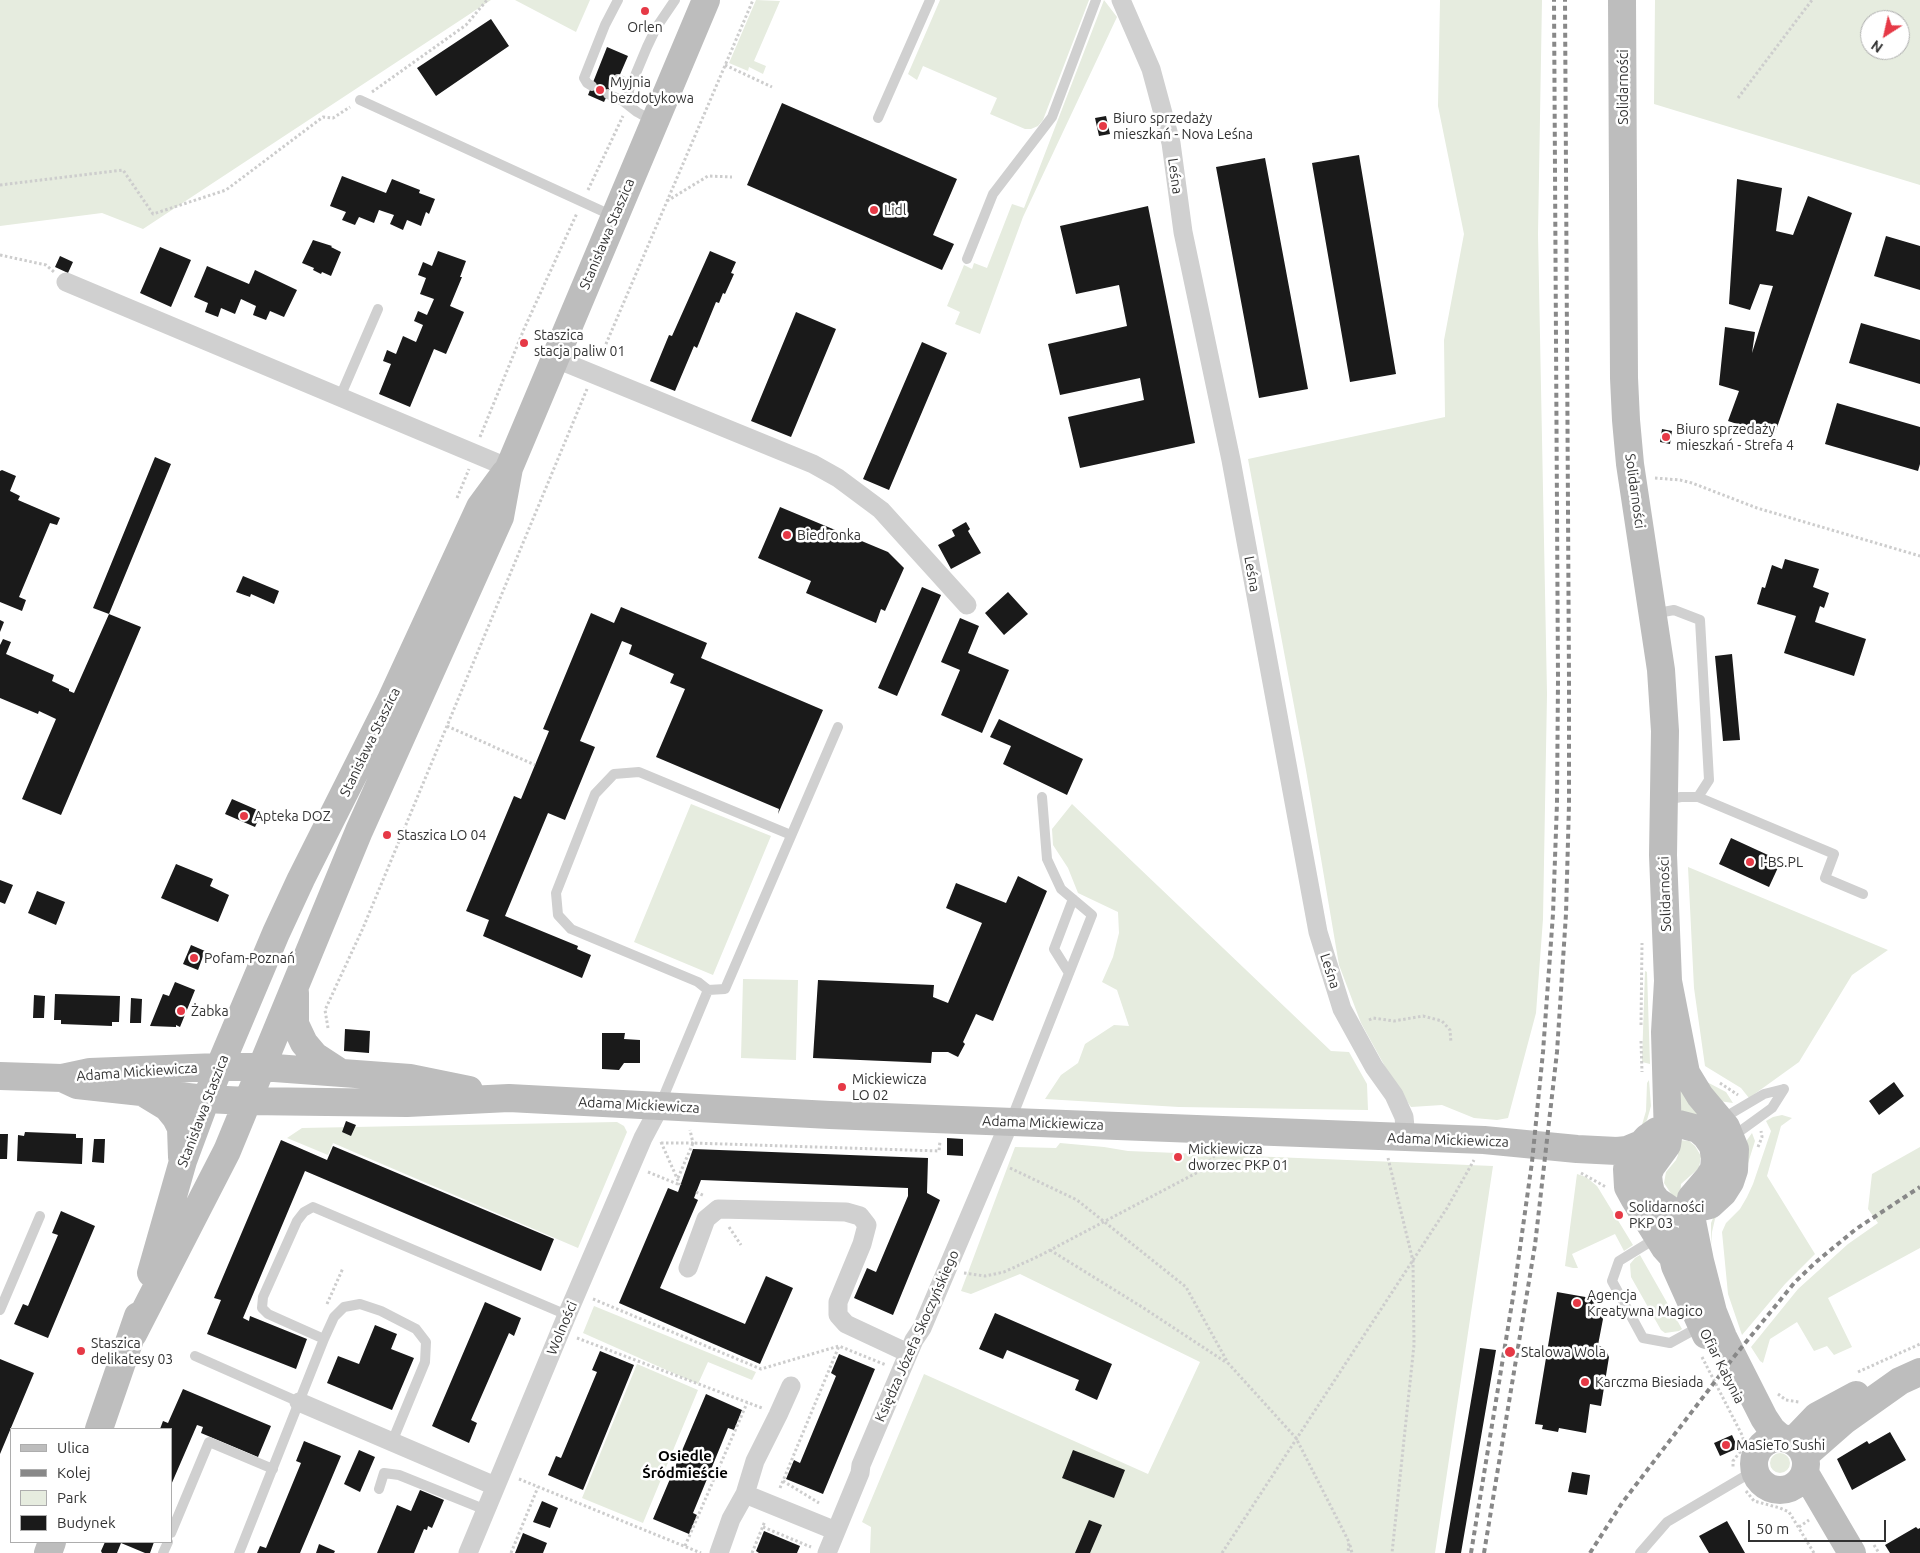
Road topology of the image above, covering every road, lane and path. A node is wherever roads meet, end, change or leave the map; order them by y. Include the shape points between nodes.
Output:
1 (487, 0) edge
2 (618, 0) edge
3 (675, 0) edge
4 (706, 0) edge
5 (753, 0) edge
6 (930, 0) edge
7 (1096, 0) edge
8 (1121, 0) edge
9 (1622, 0) edge
10 (1812, 0) edge
11 (725, 65) junction
12 (618, 79) dead end
13 (631, 85) junction
14 (592, 86) dead end
15 (772, 87) dead end
16 (608, 94) dead end
17 (1738, 98) dead end
18 (360, 100) junction
19 (629, 105) junction
20 (878, 118) dead end
21 (655, 122) junction
22 (732, 177) dead end
23 (0, 186) edge
24 (582, 202) junction
25 (666, 202) junction
26 (614, 216) junction
27 (0, 255) edge
28 (967, 259) dead end
29 (66, 282) joint
30 (378, 308) dead end
31 (554, 358) junction
32 (593, 373) junction
33 (340, 397) junction
34 (474, 454) junction
35 (509, 468) junction
36 (1633, 479) junction
37 (456, 502) dead end
38 (1920, 556) edge
39 (967, 605) dead end
40 (1653, 614) junction
41 (447, 726) junction
42 (838, 727) dead end
43 (535, 765) dead end
44 (1042, 797) dead end
45 (1698, 797) junction
46 (1664, 800) junction
47 (791, 835) junction
48 (1863, 894) dead end
49 (1073, 899) junction
50 (1069, 973) junction
51 (1668, 981) junction
52 (296, 982) junction
53 (708, 990) junction
54 (1352, 1026) junction
55 (328, 1028) dead end
56 (1451, 1042) dead end
57 (218, 1067) junction
58 (261, 1067) junction
59 (341, 1073) junction
60 (0, 1076) edge
61 (62, 1078) junction
62 (144, 1092) junction
63 (509, 1098) junction
64 (206, 1099) junction
65 (247, 1101) junction
66 (660, 1106) junction
67 (1010, 1121) junction
68 (689, 1122) dead end
69 (1668, 1126) junction
70 (1717, 1129) junction
71 (940, 1134) dead end
72 (658, 1135) dead end
73 (655, 1142) dead end
74 (662, 1143) junction
75 (693, 1143) junction
76 (1639, 1145) junction
77 (1397, 1146) junction
78 (1577, 1149) junction
79 (1216, 1155) dead end
80 (1474, 1158) dead end
81 (183, 1162) junction
82 (1003, 1164) dead end
83 (644, 1170) dead end
84 (678, 1178) junction
85 (1627, 1178) junction
86 (696, 1192) dead end
87 (708, 1197) dead end
88 (1655, 1199) junction
89 (1690, 1211) junction
90 (40, 1216) dead end
91 (1104, 1222) junction
92 (1666, 1247) junction
93 (1050, 1250) junction
94 (1413, 1261) junction
95 (688, 1268) dead end
96 (958, 1272) dead end
97 (590, 1298) dead end
98 (0, 1310) edge
99 (567, 1316) junction
100 (1695, 1329) junction
101 (133, 1334) junction
102 (574, 1336) dead end
103 (324, 1338) junction
104 (839, 1346) junction
105 (908, 1353) junction
106 (195, 1356) dead end
107 (1228, 1363) junction
108 (893, 1368) dead end
109 (1910, 1377) edge
110 (791, 1386) dead end
111 (1757, 1401) junction
112 (299, 1402) junction
113 (747, 1402) junction
114 (778, 1415) junction
115 (1818, 1416) junction
116 (99, 1428) edge
117 (1296, 1438) junction
118 (392, 1442) junction
119 (1790, 1457) junction
120 (272, 1469) junction
121 (1748, 1477) junction
122 (514, 1478) dead end
123 (783, 1481) junction
124 (495, 1486) junction
125 (538, 1487) junction
126 (379, 1489) dead end
127 (745, 1494) junction
128 (772, 1505) junction
129 (826, 1507) dead end
130 (486, 1510) junction
131 (763, 1527) junction
132 (172, 1531) edge
133 (836, 1531) junction
134 (1349, 1542) junction
135 (1861, 1545) edge
136 (685, 1546) junction
137 (821, 1551) edge
138 (239, 1553) edge
139 (468, 1553) edge
140 (511, 1553) edge
141 (701, 1553) edge
142 (719, 1553) edge
143 (752, 1553) edge
144 (1222, 1553) edge
145 (1348, 1553) edge
146 (1352, 1553) edge
147 (1392, 1553) edge
148 (1640, 1553) edge
149 (1814, 1553) edge
150 (1834, 1553) edge
151 (1879, 1553) edge

1 - 18 path via 466,26
2 - 14 lane via 605,24 593,68 584,78
3 - 13 lane via 656,28
4 - 21 street, Stanisława Staszica
5 - 11 path
6 - 20 lane
7 - 28 lane via 1052,117 993,194
8 - 54 street, Leśna via 1151,69 1171,142 1183,232 1231,460 1318,932 1342,1009
9 - 36 street, Solidarności via 1624,378
10 - 17 path
11 - 15 path
11 - 25 path
12 - 13 lane
13 - 19 lane
16 - 19 lane
18 - 23 path via 333,118 323,117 226,190 153,214 123,170
18 - 24 lane
19 - 21 lane
19 - 24 path
21 - 26 street, Stanisława Staszica
22 - 25 path via 708,176
24 - 26 lane
24 - 34 path via 524,329
25 - 32 path
26 - 31 street, Stanisława Staszica
27 - 29 path via 46,266
29 - 33 street
30 - 33 lane
31 - 32 street
31 - 35 street, Stanisława Staszica
32 - 39 street via 813,464 838,478 881,510
32 - 41 path
33 - 34 street
34 - 35 street
34 - 37 path
35 - 52 street, Stanisława Staszica via 500,517 359,831
35 - 57 street, Stanisława Staszica via 480,507 390,702 297,887
36 - 38 path via 1680,480 1757,508
36 - 40 street, Solidarności
40 - 45 lane via 1674,610 1700,620 1708,780
40 - 46 street, Solidarności via 1664,699
41 - 43 path
41 - 55 path via 363,928 325,1010
42 - 47 lane
44 - 49 lane via 1047,859 1061,889
45 - 46 lane
45 - 48 lane via 1834,854 1825,878
46 - 51 street, Solidarności
47 - 53 lane via 725,989
47 - 53 lane via 639,772 614,774 595,794 556,893 558,915 571,929 698,982
49 - 50 lane via 1054,949
49 - 50 lane via 1092,915
50 - 67 lane
51 - 69 street, Solidarności via 1665,1032
51 - 70 street, Solidarności via 1686,1073
52 - 58 street, Stanisława Staszica
52 - 59 street via 295,1024 304,1043 315,1056
53 - 66 lane
54 - 56 path via 1372,1018 1394,1021 1423,1016 1442,1021 1450,1030
54 - 77 street, Leśna via 1404,1116
57 - 58 street, Adama Mickiewicza
57 - 61 street, Adama Mickiewicza via 90,1072
57 - 64 street, Stanisława Staszica
58 - 59 street, Adama Mickiewicza
58 - 65 street, Stanisława Staszica
59 - 63 street, Adama Mickiewicza via 410,1078
60 - 61 street, Adama Mickiewicza
61 - 62 street, Adama Mickiewicza via 77,1085
62 - 64 street, Adama Mickiewicza
62 - 81 street, Adama Mickiewicza via 167,1107 181,1128
63 - 65 street, Adama Mickiewicza via 407,1103
63 - 66 street, Adama Mickiewicza
64 - 65 street, Adama Mickiewicza
64 - 81 street, Stanisława Staszica
65 - 101 street, Stanisława Staszica via 227,1150
66 - 67 street, Adama Mickiewicza
66 - 99 street, Wolności via 643,1138
67 - 77 street, Adama Mickiewicza
67 - 105 street, Księdza Józefa Skoczyńskiego via 922,1328
68 - 75 path
69 - 70 street
69 - 76 street
69 - 88 street, Solidarności via 1667,1145 1655,1159 1648,1175
70 - 70 lane via 1772,1108 1784,1089 1764,1094
70 - 89 street, Solidarności via 1706,1136 1713,1146 1714,1169 1691,1198
71 - 75 path via 940,1151
72 - 74 path
73 - 74 path
74 - 75 path
74 - 84 path
75 - 84 path
76 - 78 street, Adama Mickiewicza via 1617,1151
76 - 85 street via 1629,1162
77 - 78 street, Adama Mickiewicza via 1484,1140
77 - 94 path
78 - 85 street, Adama Mickiewicza
79 - 91 path via 1202,1170
80 - 94 path via 1452,1201
81 - 101 street, Stanisława Staszica
82 - 91 path via 1077,1200
83 - 84 path via 680,1185
85 - 88 street, Adama Mickiewicza
85 - 92 street via 1634,1198
86 - 87 path
88 - 89 street via 1672,1211
88 - 92 street, Ofiar Katynia via 1670,1227 1673,1242
89 - 111 street, Ofiar Katynia via 1713,1312 1726,1344
90 - 98 lane
91 - 93 path
91 - 107 path via 1186,1287
92 - 100 street, Ofiar Katynia
92 - 100 lane via 1619,1261 1612,1281 1643,1338 1670,1343
93 - 96 path via 1004,1272 984,1276
93 - 107 path
94 - 117 path
94 - 147 path via 1414,1345
95 - 105 street via 706,1219 718,1209 846,1212 860,1216 867,1226 838,1302 838,1315 846,1324
97 - 104 path via 760,1369
99 - 103 lane via 313,1207 297,1221 263,1297 262,1308 268,1314
99 - 124 street, Wolności
100 - 119 street, Ofiar Katynia
100 - 121 path via 1710,1370 1744,1442 1733,1468
101 - 116 street, Stanisława Staszica
102 - 113 path
103 - 112 lane
103 - 118 lane via 334,1317 344,1307 360,1304 416,1329 426,1342 425,1362
104 - 108 path
104 - 123 path
105 - 133 street, Księdza Józefa Skoczyńskiego
106 - 112 lane
107 - 117 path
109 - 115 street via 1872,1388
109 - 119 street
110 - 114 street
111 - 115 street via 1783,1414
111 - 119 street, Ofiar Katynia via 1764,1418
112 - 118 street
112 - 120 lane
113 - 114 path
113 - 136 path
114 - 127 street via 755,1461
115 - 119 street
117 - 134 path
117 - 144 path
118 - 124 street
119 - 121 street via 1754,1459
119 - 121 street via 1784,1490 1767,1487
119 - 135 street, Ofiar Katynia
119 - 150 street, Ofiar Katynia
120 - 132 lane via 209,1442
120 - 138 lane
121 - 148 lane via 1667,1522
121 - 149 path via 1751,1498 1789,1512
122 - 125 path
123 - 128 path
123 - 129 path
124 - 130 street, Wolności
125 - 136 path
125 - 140 path
126 - 130 lane via 384,1473 398,1475
127 - 128 street
127 - 142 street via 731,1519
128 - 131 path
128 - 133 street
130 - 139 street, Wolności
131 - 137 path
131 - 143 path
133 - 137 street, Księdza Józefa Skoczyńskiego
134 - 145 path
134 - 146 path
135 - 151 path
136 - 141 path

